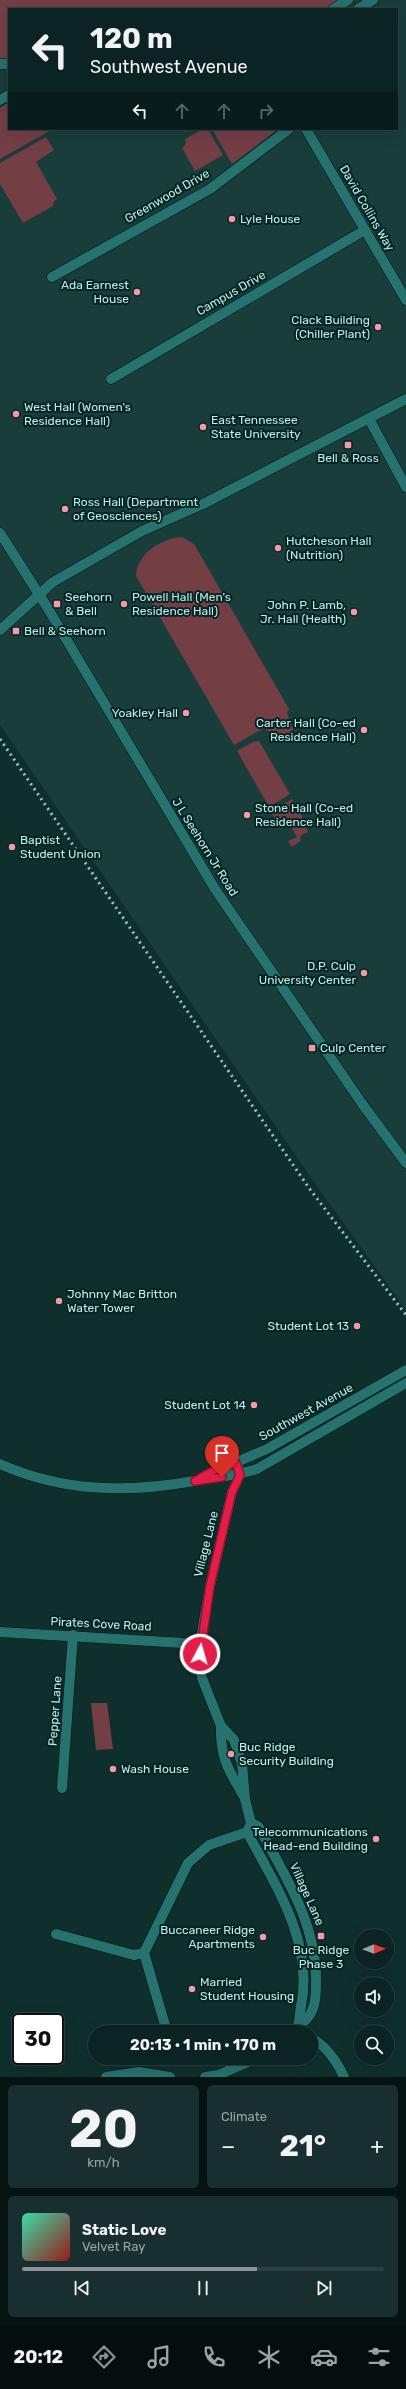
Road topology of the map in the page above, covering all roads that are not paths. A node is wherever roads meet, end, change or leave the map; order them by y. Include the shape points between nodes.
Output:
1 (348, 0) edge
2 (373, 0) edge
3 (335, 8) edge
4 (360, 8) edge
5 (288, 130) edge
6 (307, 130) edge
7 (365, 230) junction
8 (52, 277) dead end
9 (406, 300) edge
10 (111, 379) dead end
11 (406, 399) edge
12 (368, 419) junction
13 (406, 487) edge
14 (0, 532) edge
15 (39, 595) junction
16 (0, 630) edge
17 (406, 1163) edge
18 (406, 1370) edge
19 (406, 1384) edge
20 (236, 1463) junction
21 (0, 1464) edge
22 (240, 1475) junction
23 (195, 1481) junction
24 (0, 1632) edge
25 (73, 1635) junction
26 (200, 1644) junction
27 (221, 1726) junction
28 (62, 1788) dead end
29 (245, 1799) junction
30 (252, 1827) junction
31 (56, 1934) dead end
32 (144, 1953) junction
33 (165, 2025) edge
34 (298, 2025) edge
35 (318, 2041) edge
36 (241, 2065) edge
37 (106, 2077) edge
38 (170, 2077) edge
39 (205, 2077) edge
40 (344, 2077) edge

1 - 3 street
2 - 4 street
5 - 8 street, Greenwood Drive via 210,189
6 - 7 street, David Collins Way
7 - 9 street, David Collins Way
7 - 10 street, Campus Drive
11 - 12 street
12 - 13 street
12 - 15 street via 262,474 142,531 53,582
14 - 15 street, J L Seehorn Jr Road
15 - 16 street
15 - 17 street, J L Seehorn Jr Road via 214,889 362,1105
18 - 20 street, Southwest Avenue via 267,1449
19 - 22 street, Southwest Avenue via 257,1469
20 - 22 street
20 - 23 street, Southwest Avenue via 220,1467
21 - 23 street, Southwest Avenue via 43,1479 78,1487 152,1487
22 - 23 street, Southwest Avenue
22 - 26 street, Village Lane via 232,1492 210,1586
24 - 25 street, Pirates Cove Road
25 - 26 street, Pirates Cove Road
25 - 28 street, Pepper Lane
26 - 27 street, Village Lane via 202,1678
27 - 29 street, Village Lane via 220,1747 227,1767
27 - 29 street, Village Lane via 234,1740 242,1764
29 - 30 street, Village Lane
30 - 32 street via 209,1845 188,1863
30 - 34 street, Village Lane via 286,1904 301,1948 304,1988
31 - 32 street via 134,1955
32 - 33 street
35 - 40 street
36 - 39 street via 218,2075
37 - 38 street via 139,2072

